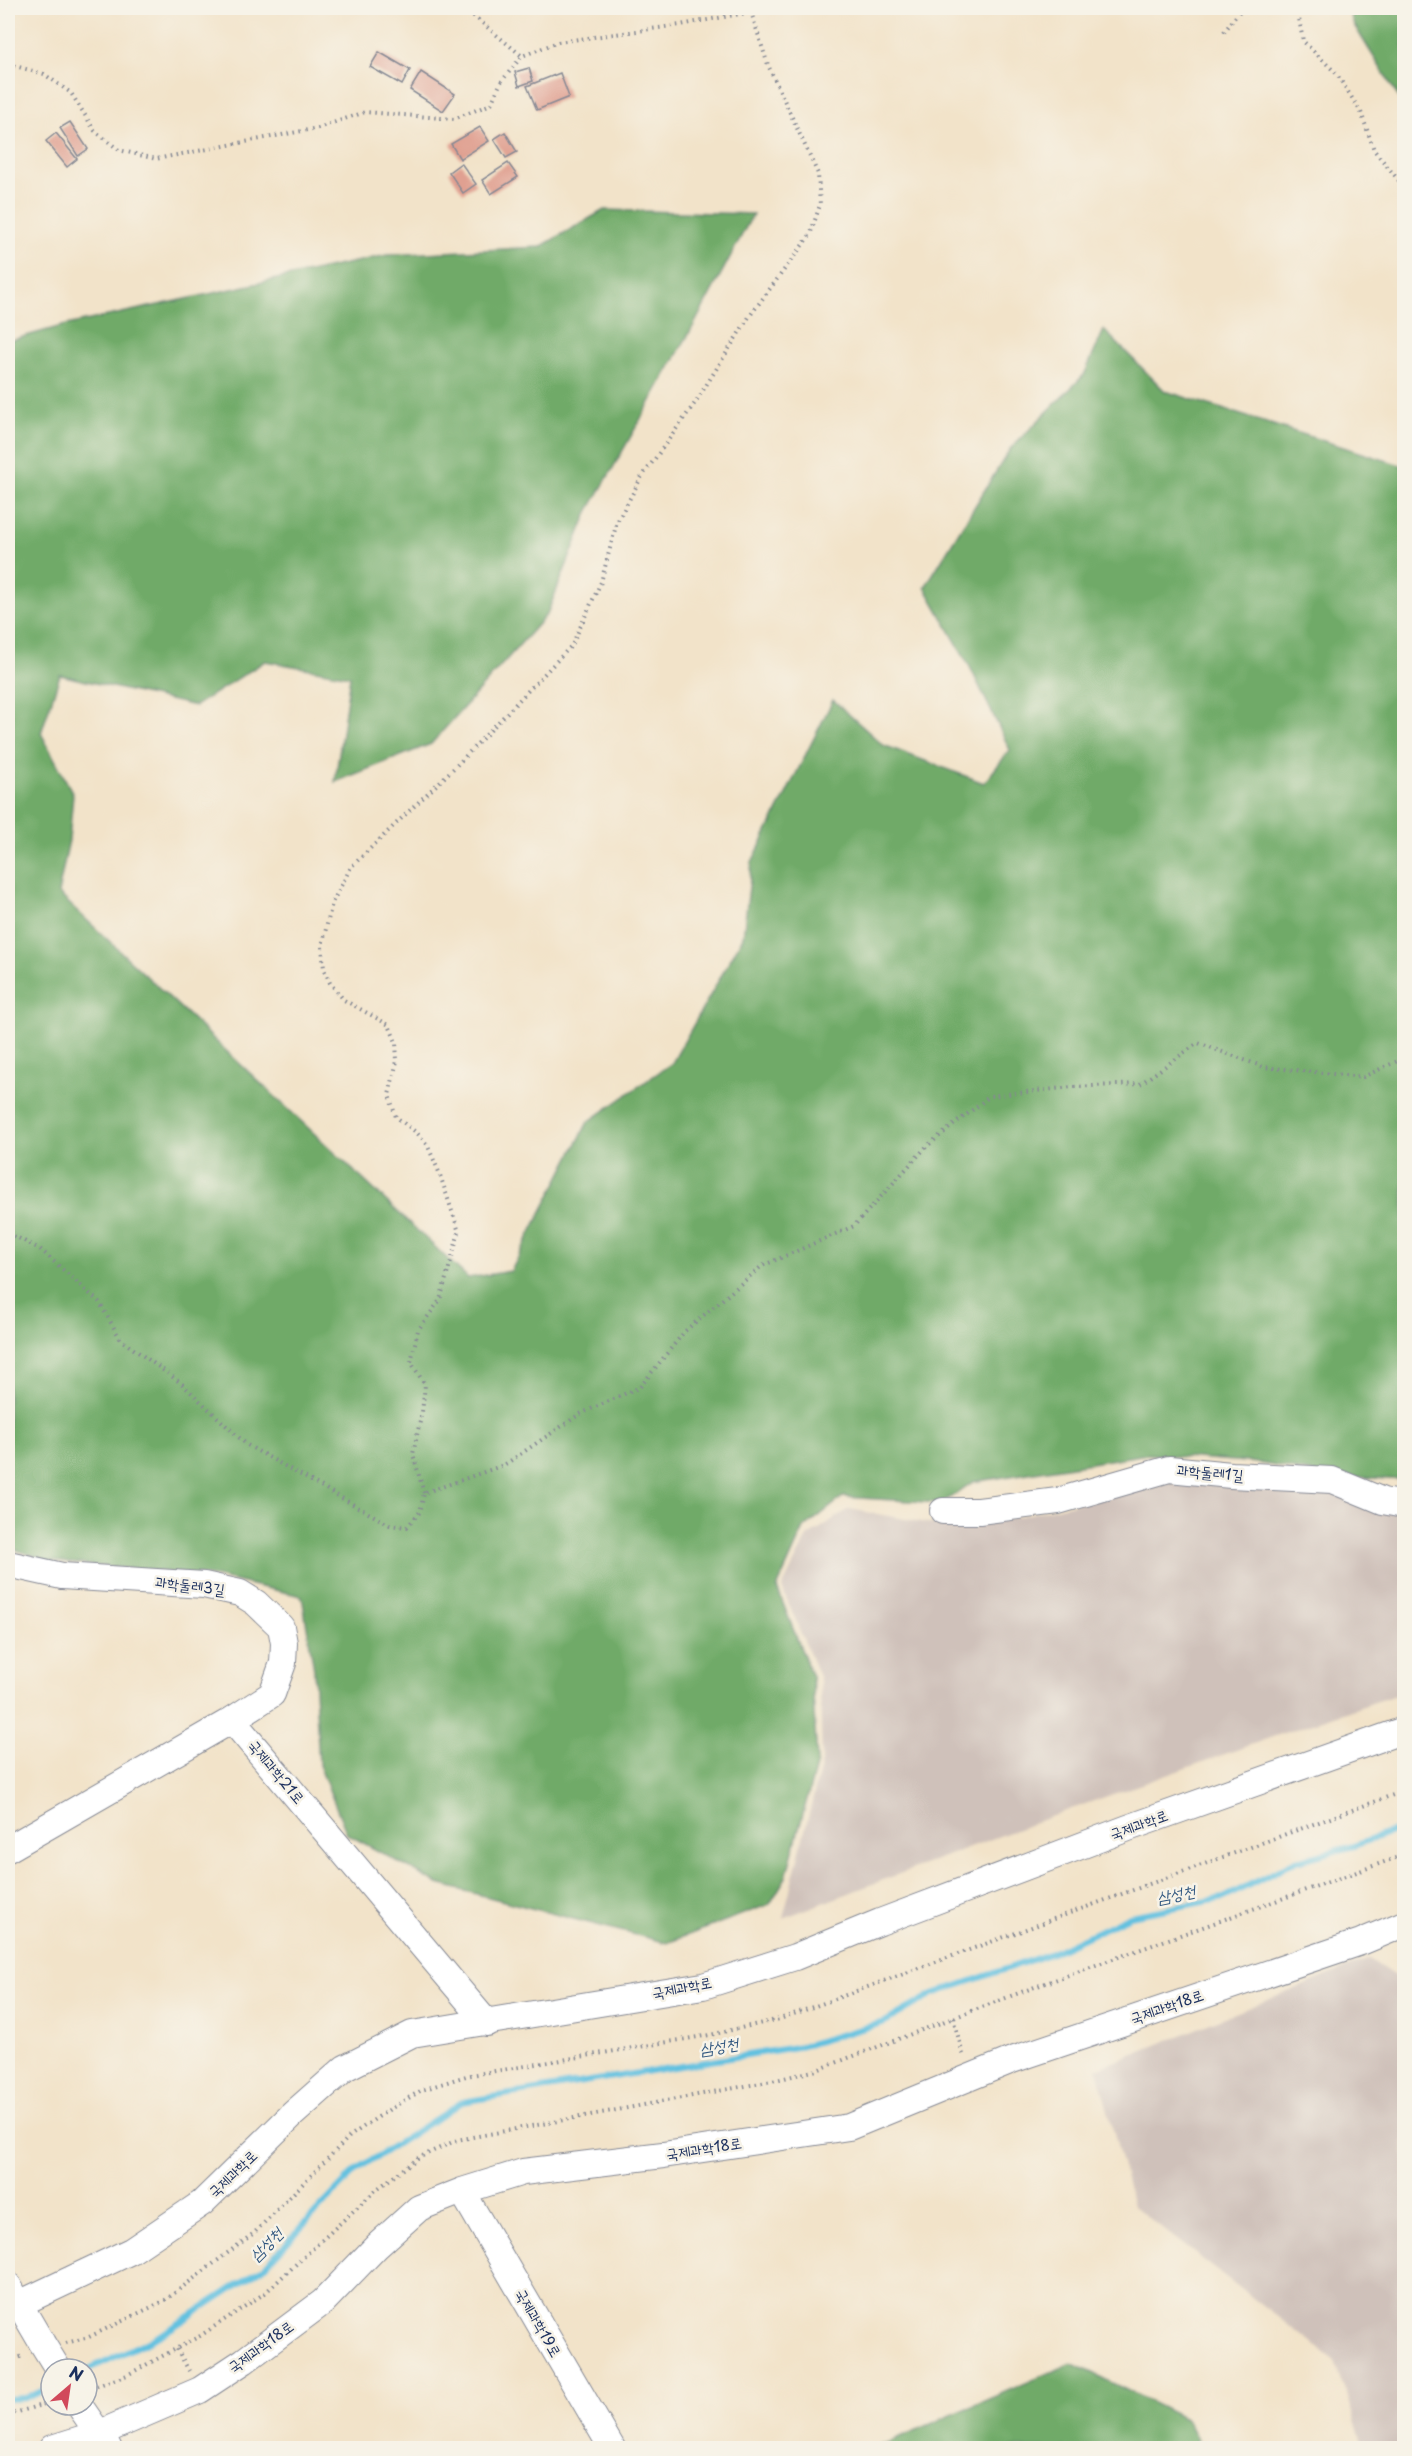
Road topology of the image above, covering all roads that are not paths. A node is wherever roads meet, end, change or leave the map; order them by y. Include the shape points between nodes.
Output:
1 (1404, 1505) edge
2 (944, 1511) dead end
3 (8, 1564) edge
4 (232, 1720) junction
5 (1404, 1730) edge
6 (8, 1849) edge
7 (1404, 1924) edge
8 (487, 2023) junction
9 (462, 2191) junction
10 (11, 2298) edge
11 (46, 2353) edge
12 (88, 2417) edge
13 (105, 2441) edge
14 (600, 2444) edge
15 (52, 2448) edge

1 - 2 street, 과학둘레1길 via 1383,1501 1332,1480 1169,1469 1058,1501 979,1511
3 - 4 street, 과학둘레3길 via 62,1576 204,1585 240,1593 256,1603 281,1627 282,1663 272,1694
4 - 6 street
4 - 8 street, 국제과학21로
5 - 8 street, 국제과학로 via 1128,1828 795,1957 703,1986
7 - 9 street, 국제과학18로 via 1012,2060 849,2127 523,2172
8 - 10 street, 국제과학로 via 412,2034 345,2068 202,2203 131,2251
9 - 13 street, 국제과학18로 via 419,2208 323,2302 244,2361 200,2390
9 - 14 street, 국제과학19로
10 - 11 street
12 - 13 street
13 - 15 street, 국제과학18로

